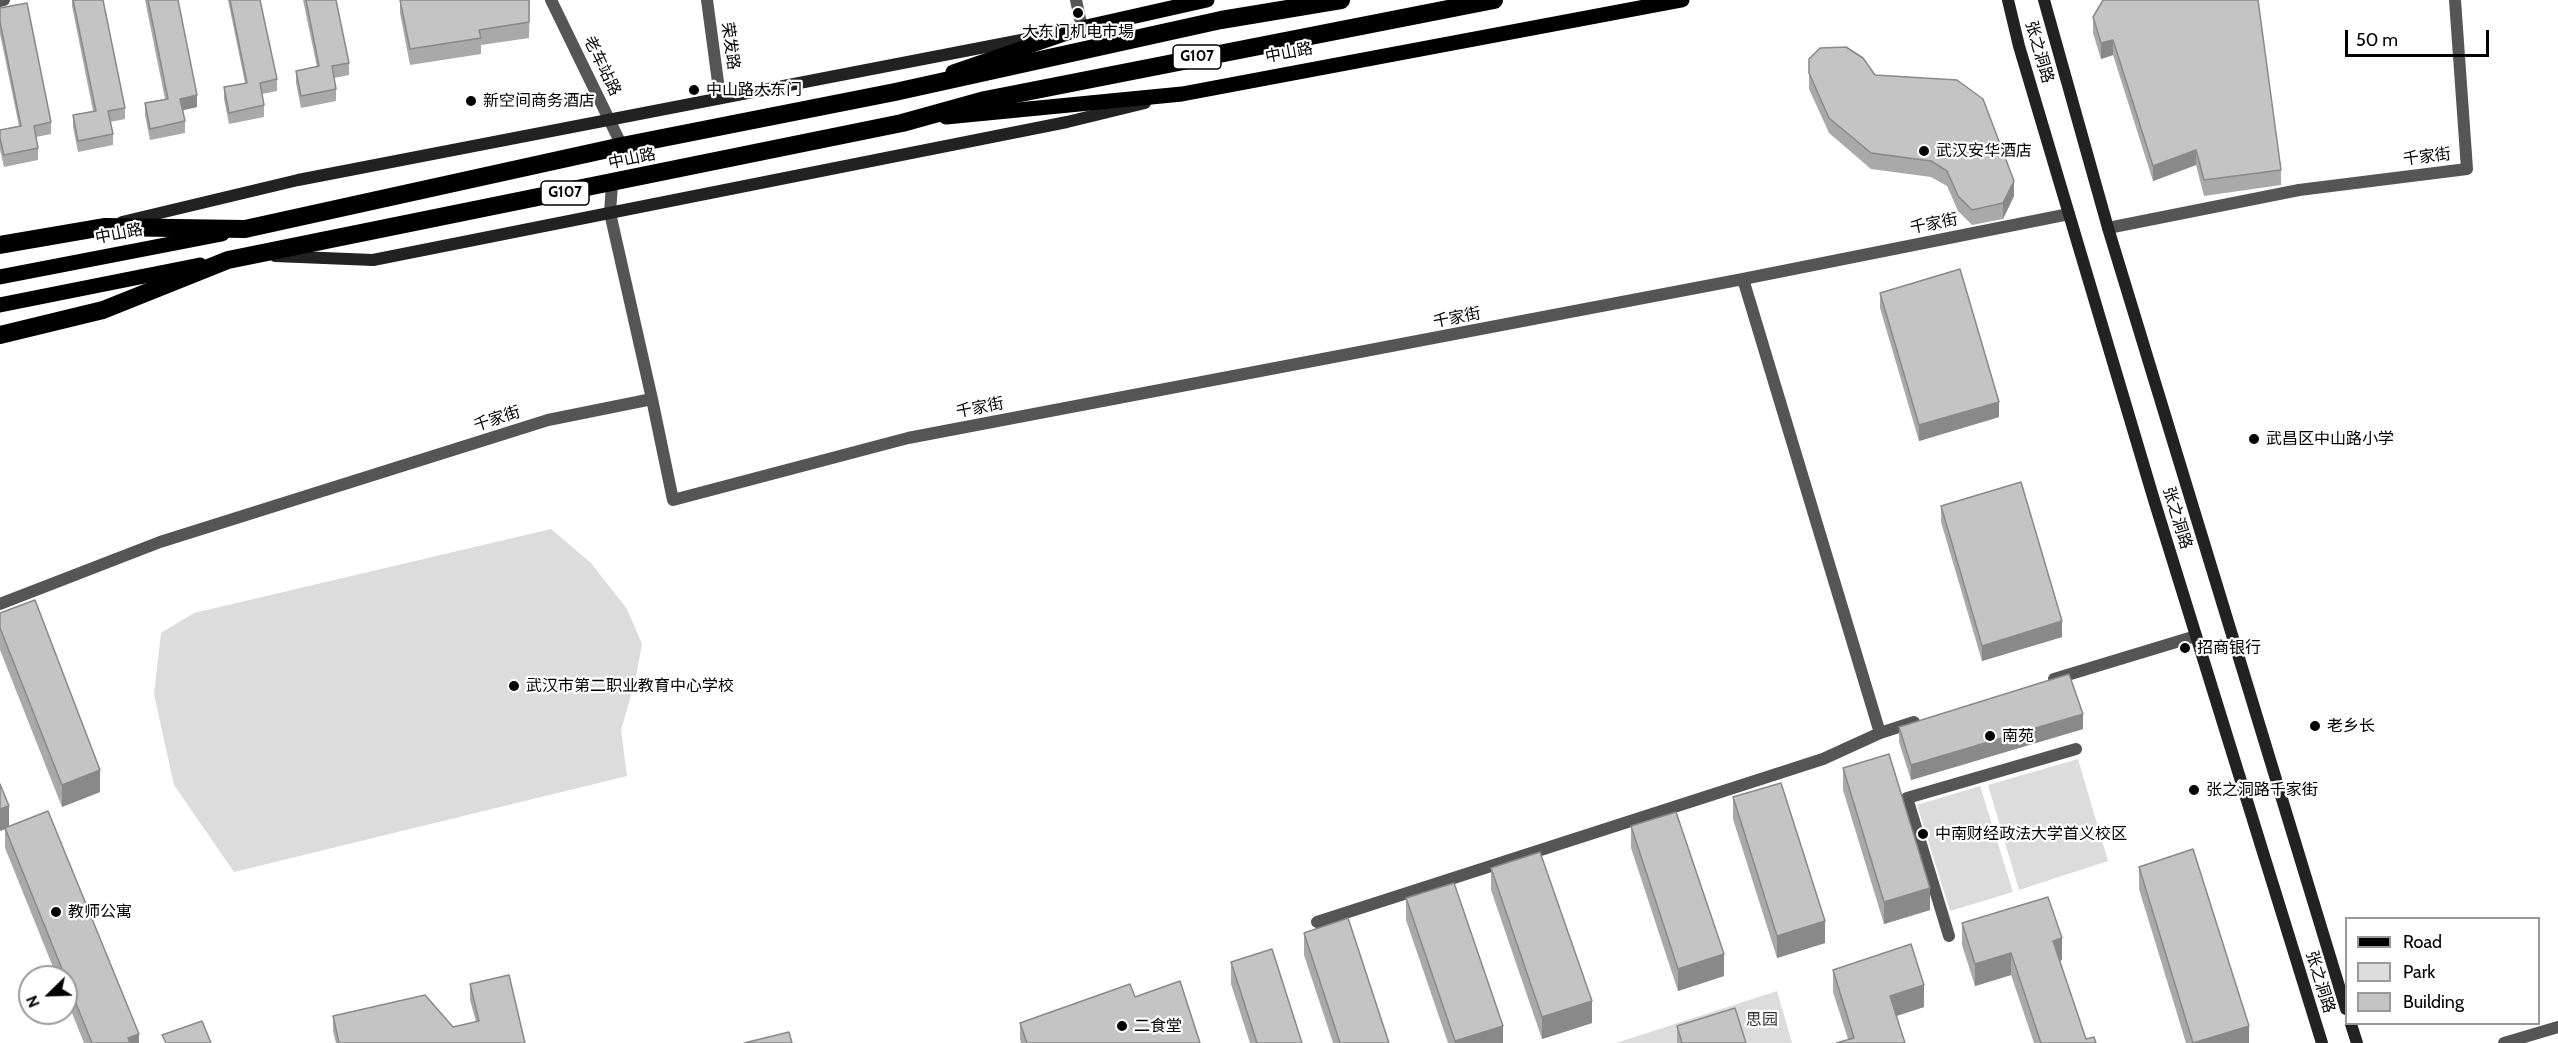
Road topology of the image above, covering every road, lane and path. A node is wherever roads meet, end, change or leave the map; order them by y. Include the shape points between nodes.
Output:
1 (551, 0) edge
2 (707, 0) edge
3 (1077, 0) edge
4 (1207, 0) edge
5 (1341, 0) edge
6 (1494, 0) edge
7 (1682, 0) edge
8 (2008, 0) edge
9 (2044, 0) edge
10 (2455, 0) edge
11 (1082, 28) junction
12 (895, 92) junction
13 (1182, 94) junction
14 (720, 97) junction
15 (609, 119) junction
16 (902, 123) junction
17 (622, 146) junction
18 (612, 183) junction
19 (610, 213) junction
20 (2069, 214) junction
21 (104, 227) junction
22 (2108, 228) junction
23 (245, 229) junction
24 (0, 245) edge
25 (250, 255) junction
26 (228, 260) junction
27 (0, 277) edge
28 (1743, 279) junction
29 (0, 305) edge
30 (0, 334) edge
31 (652, 399) junction
32 (0, 604) edge
33 (2196, 636) junction
34 (2038, 684) edge
35 (1925, 719) edge
36 (1880, 733) junction
37 (2076, 749) dead end
38 (1317, 922) dead end
39 (1949, 936) dead end
40 (2345, 1007) edge
41 (2352, 1025) edge
42 (2558, 1027) edge
43 (2322, 1043) edge
44 (2357, 1043) edge
45 (2504, 1043) edge

1 - 15 street, 老车站路
2 - 14 street, 荣发路
3 - 11 street
4 - 11 main road, 中山路
5 - 12 highway, 中山路 / G107 via 1221,20
6 - 16 highway, 中山路 / G107 via 985,100
7 - 13 main road, 中山路
8 - 20 main road, 张之洞路
9 - 22 main road, 张之洞路
10 - 22 street, 千家街 via 2467,169 2300,190
11 - 12 main road, 中山路
11 - 14 main road
12 - 17 highway, 中山路 / G107
13 - 16 main road, 中山路
13 - 19 main road via 1066,122
14 - 15 main road
15 - 17 street, 老车站路
15 - 21 main road via 298,180
16 - 18 highway, 中山路 / G107
17 - 23 highway, 中山路 / G107
18 - 19 street
18 - 25 highway, 中山路 / G107
19 - 25 main road via 373,260
19 - 31 street
20 - 28 street, 千家街
20 - 33 main road, 张之洞路
21 - 23 highway, 中山路 / G107
21 - 24 highway, 中山路 / G107
22 - 40 main road, 张之洞路
23 - 27 main road, 中山路
25 - 26 highway, 中山路 / G107
26 - 29 main road, 中山路
26 - 30 highway, 中山路 / G107 via 103,310
28 - 31 street, 千家街 via 908,438 673,500
28 - 36 street
31 - 32 street, 千家街 via 548,420 160,542
33 - 34 street
33 - 43 main road, 张之洞路
35 - 36 street
36 - 38 street via 1823,759
37 - 39 street via 1907,798
41 - 44 main road, 张之洞路
42 - 45 street

